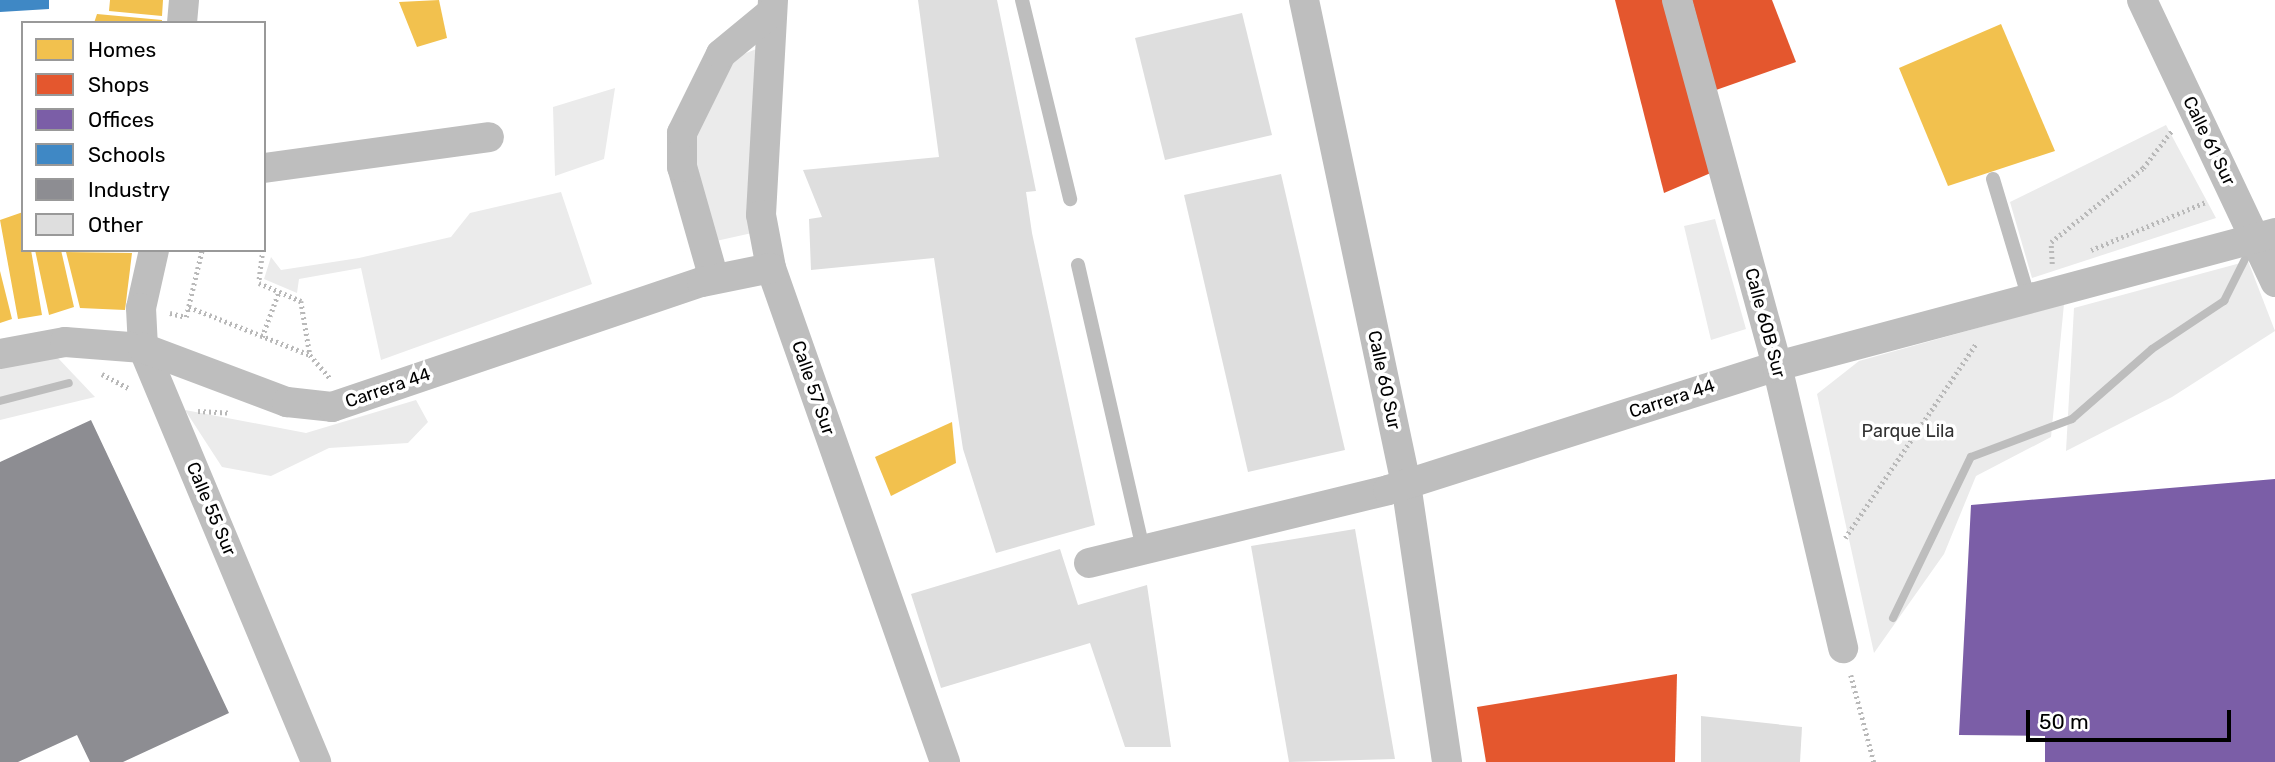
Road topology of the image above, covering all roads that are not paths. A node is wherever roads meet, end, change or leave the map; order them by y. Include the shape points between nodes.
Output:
1 (184, 0) edge
2 (1022, 0) edge
3 (1304, 0) edge
4 (1677, 0) edge
5 (2141, 0) edge
6 (773, 6) edge
7 (182, 21) edge
8 (489, 137) dead end
9 (266, 169) edge
10 (1993, 179) dead end
11 (1070, 199) dead end
12 (2265, 236) edge
13 (154, 252) edge
14 (1078, 265) dead end
15 (771, 268) junction
16 (714, 279) junction
17 (2275, 282) edge
18 (2034, 289) junction
19 (152, 350) junction
20 (0, 354) edge
21 (1777, 366) junction
22 (1406, 484) junction
23 (1143, 549) junction
24 (1089, 563) dead end
25 (1843, 648) road end
26 (316, 762) edge
27 (945, 762) edge
28 (1447, 762) edge

1 - 7 street
2 - 11 lane
3 - 22 street, Calle 60 Sur
4 - 21 street, Calle 60B Sur
5 - 12 street, Calle 61 Sur via 2233,190
6 - 15 street, Calle 57 Sur via 761,215
6 - 16 street via 721,54 682,133 682,167
8 - 9 street
10 - 18 lane
12 - 17 street, Calle 61 Sur
12 - 18 street, Carrera 44
13 - 19 street, Calle 55 Sur via 141,308
14 - 23 lane
15 - 16 street, Carrera 44
15 - 27 street, Calle 57 Sur
16 - 19 street, Carrera 44 via 332,407 288,402
18 - 21 street, Carrera 44
19 - 20 street, Carrera 44 via 65,342
19 - 26 street, Calle 55 Sur via 169,410
21 - 22 street, Carrera 44
21 - 25 street, Calle 60B Sur
22 - 23 street, Carrera 44
22 - 28 street, Calle 60 Sur
23 - 24 street, Carrera 44

